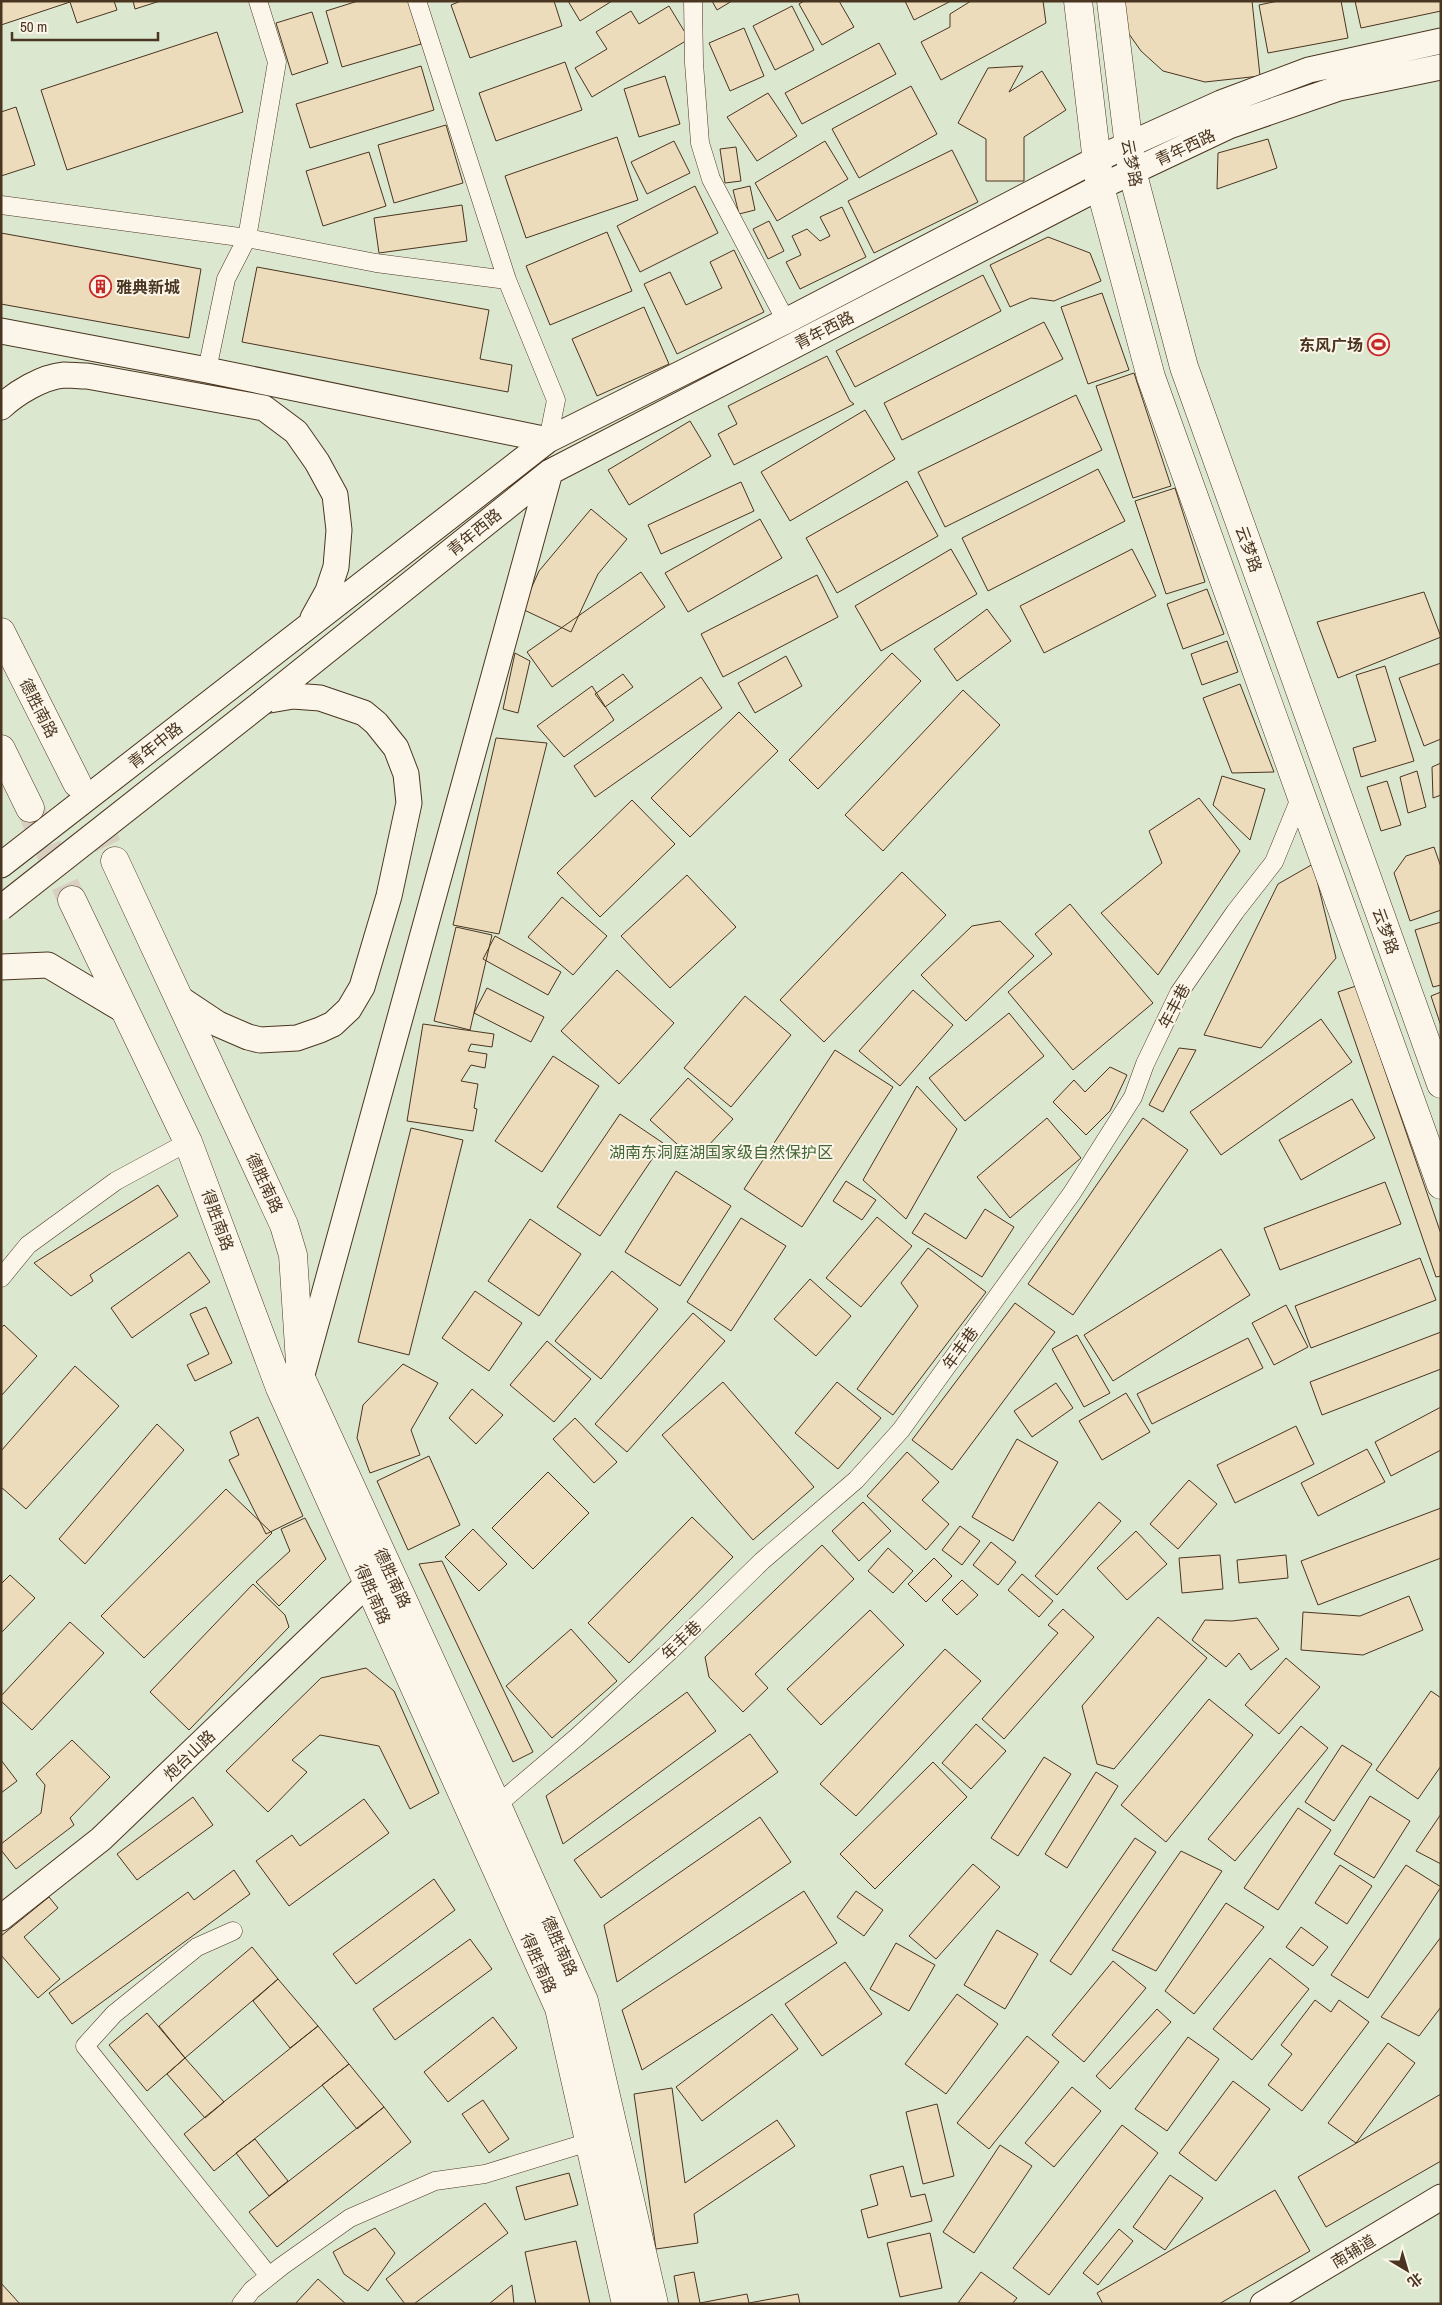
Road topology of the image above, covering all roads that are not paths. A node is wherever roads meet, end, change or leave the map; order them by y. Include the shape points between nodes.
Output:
1 (258, 1) edge
2 (417, 1) edge
3 (693, 1) edge
4 (1078, 1) edge
5 (1110, 1) edge
6 (1441, 41) edge
7 (1441, 66) edge
8 (1097, 159) junction
9 (1130, 159) junction
10 (1100, 187) junction
11 (1, 205) edge
12 (247, 238) junction
13 (507, 280) junction
14 (786, 321) junction
15 (1, 331) edge
16 (207, 370) junction
17 (1, 407) edge
18 (548, 440) junction
19 (550, 472) junction
20 (309, 626) junction
21 (1, 632) edge
22 (264, 701) junction
23 (1, 748) edge
24 (78, 783) tunnel mouth
25 (1301, 796) junction
26 (30, 808) tunnel mouth
27 (115, 861) tunnel mouth
28 (1, 865) edge
29 (72, 900) tunnel mouth
30 (1, 908) edge
31 (1, 967) edge
32 (179, 998) junction
33 (125, 1011) junction
34 (1441, 1084) edge
35 (188, 1142) junction
36 (1441, 1185) edge
37 (1, 1278) edge
38 (302, 1378) junction
39 (368, 1583) junction
40 (497, 1805) junction
41 (1, 1918) edge
42 (233, 1931) dead end
43 (589, 2142) junction
44 (1441, 2197) edge
45 (269, 2276) junction
46 (241, 2304) edge
47 (626, 2304) edge
48 (654, 2304) edge
49 (1263, 2304) edge

1 - 12 street via 278,62
2 - 13 street
3 - 14 street via 700,143 711,179
4 - 8 main road
5 - 9 main road, 云梦路
6 - 9 main road, 青年西路 via 1309,70 1221,103
7 - 9 main road, 青年西路 via 1339,88
8 - 9 main road, 青年西路
8 - 10 main road
8 - 14 main road, 青年西路
9 - 10 main road, 青年西路
9 - 34 main road, 云梦路 via 1184,367
10 - 19 main road, 青年西路
10 - 25 main road via 1151,378
11 - 12 street
12 - 13 street via 376,263
12 - 16 street via 226,279
13 - 18 street via 556,400
14 - 18 main road, 青年西路
15 - 16 main road
16 - 18 main road
17 - 20 main road via 32,386 62,375 87,376 264,408 296,432 335,495 339,530 336,567
18 - 20 main road, 青年西路
19 - 22 main road, 青年西路
19 - 38 main road
20 - 28 main road, 青年中路
21 - 24 main road, 德胜南路
22 - 30 main road, 青年中路, bridge
22 - 32 main road via 294,696 320,698 364,713 396,748 406,774 410,803 389,896 362,987 348,1010 333,1024 297,1038 254,1039 218,1024
23 - 26 main road
25 - 36 main road
25 - 40 street, 年丰巷 via 1274,862 1179,993 1144,1064 1133,1097 1072,1193 901,1430 856,1480 762,1561 577,1737
27 - 32 main road, 德胜南路
29 - 33 main road, 得胜南路
31 - 33 main road via 48,965
32 - 38 main road, 德胜南路 via 284,1225 293,1255
33 - 35 main road, 得胜南路
35 - 37 street via 116,1180 28,1245
35 - 39 main road, 得胜南路 via 280,1388
38 - 40 main road, 德胜南路
39 - 41 main road, 炮台山路 via 101,1839
39 - 43 main road, 得胜南路 via 559,2008
40 - 48 main road, 德胜南路 via 584,2001
42 - 45 street via 197,1947 114,2014 85,2046
43 - 45 street via 486,2174 435,2180 350,2218
43 - 47 main road, 得胜南路
44 - 49 main road, 南辅道
45 - 46 street

